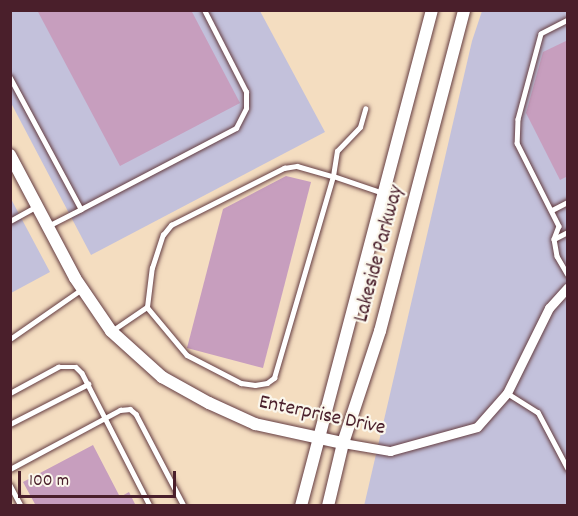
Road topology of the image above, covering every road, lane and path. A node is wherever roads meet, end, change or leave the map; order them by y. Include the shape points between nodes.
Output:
1 (204, 10) edge
2 (432, 10) edge
3 (464, 10) edge
4 (567, 20) edge
5 (10, 77) edge
6 (16, 88) junction
7 (10, 92) edge
8 (365, 110) dead end
9 (10, 155) edge
10 (333, 176) junction
11 (384, 193) junction
12 (567, 202) edge
13 (37, 205) junction
14 (81, 209) junction
15 (552, 210) junction
16 (10, 221) edge
17 (48, 226) junction
18 (567, 232) edge
19 (554, 238) junction
20 (567, 275) edge
21 (567, 286) edge
22 (82, 289) junction
23 (147, 308) junction
24 (111, 331) junction
25 (10, 339) edge
26 (88, 384) junction
27 (10, 393) edge
28 (507, 393) junction
29 (105, 419) junction
30 (10, 424) edge
31 (318, 438) junction
32 (344, 443) junction
33 (10, 469) edge
34 (567, 469) edge
35 (10, 485) edge
36 (21, 506) edge
37 (150, 506) edge
38 (184, 506) edge
39 (301, 506) edge
40 (328, 506) edge

1 - 14 lane via 246,92 246,108 236,128
2 - 11 main road, Lakeside Parkway
3 - 32 main road, Lakeside Parkway via 380,331
4 - 15 lane via 541,34 518,119 517,142
5 - 6 lane
6 - 7 lane
6 - 14 lane
8 - 10 lane via 360,127 337,151
9 - 13 main road, Enterprise Drive
10 - 11 lane
10 - 23 lane via 297,166 284,168 171,225 163,235 152,268
10 - 23 lane via 274,378 267,383 241,383 187,355
11 - 31 main road, Lakeside Parkway
12 - 15 lane
13 - 16 lane
13 - 17 main road, Enterprise Drive
14 - 17 lane
15 - 19 lane via 559,226
17 - 22 main road, Enterprise Drive
18 - 19 lane
19 - 20 lane via 557,256
21 - 28 street, Enterprise Drive via 549,308
22 - 24 main road, Enterprise Drive
22 - 25 lane
23 - 24 lane
24 - 31 main road, Enterprise Drive via 162,377 209,403 255,424
26 - 27 lane via 82,373 68,366
26 - 29 lane
26 - 30 lane
28 - 32 street, Enterprise Drive via 477,427 430,442 390,451
28 - 34 lane via 538,412
29 - 33 lane
29 - 37 lane
29 - 38 lane via 130,409 136,414
31 - 32 main road, Enterprise Drive
31 - 39 main road, Lakeside Parkway
32 - 40 main road, Lakeside Parkway
35 - 36 lane

